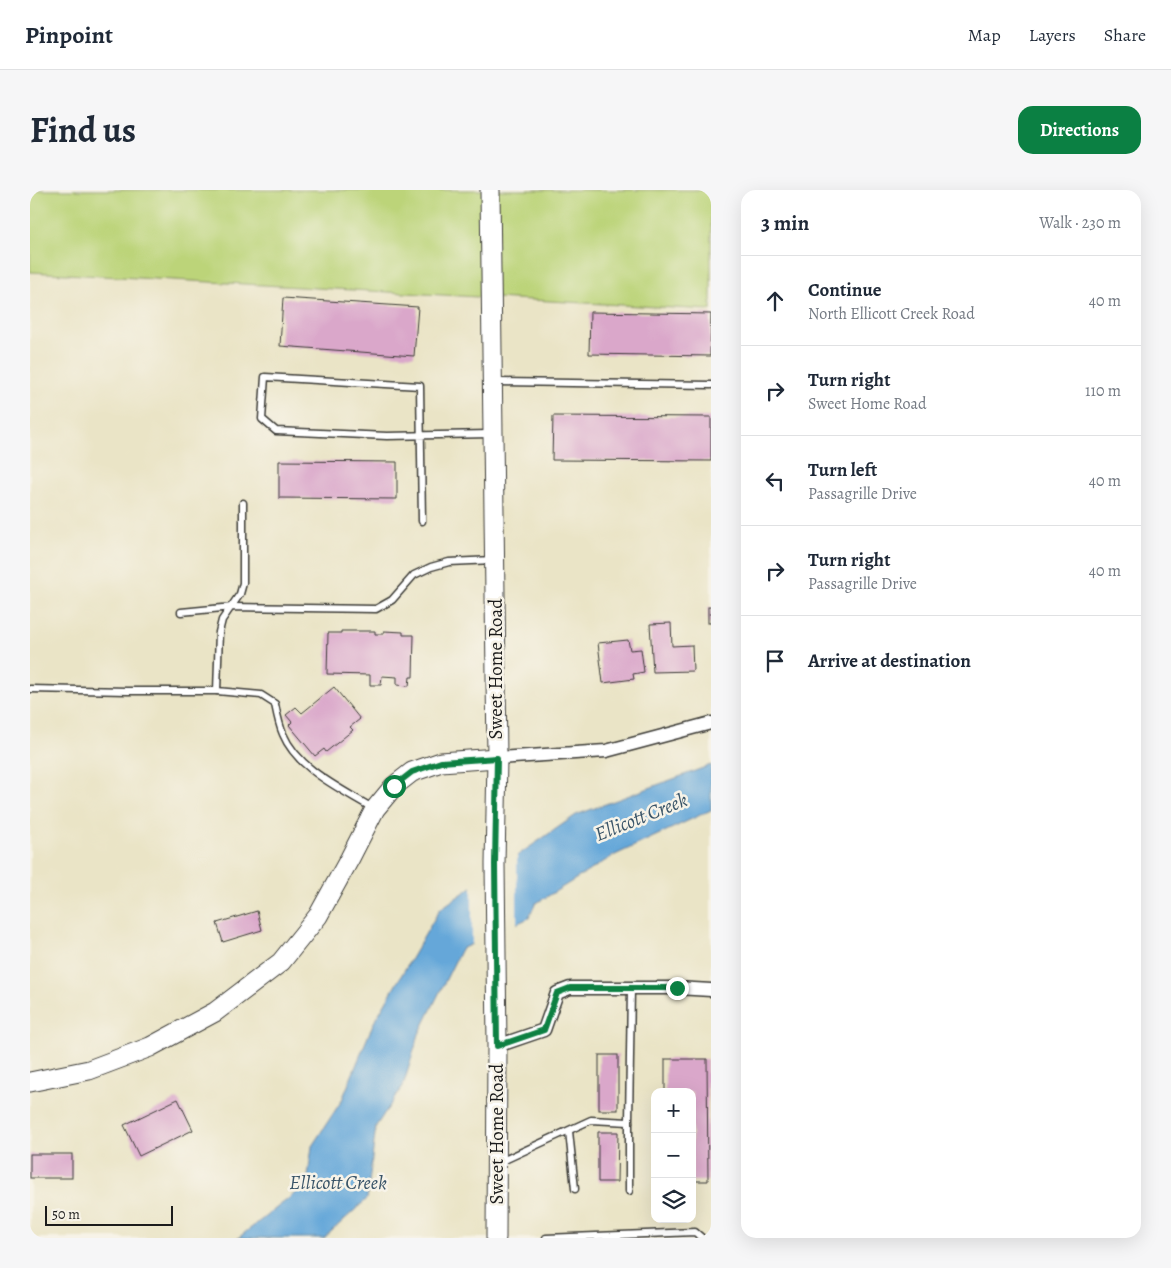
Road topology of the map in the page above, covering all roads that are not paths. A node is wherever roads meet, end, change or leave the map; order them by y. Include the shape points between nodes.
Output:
1 (490, 190) edge
2 (493, 382) junction
3 (711, 385) edge
4 (494, 434) junction
5 (422, 436) junction
6 (243, 503) dead end
7 (422, 521) dead end
8 (495, 560) junction
9 (232, 607) junction
10 (181, 612) dead end
11 (30, 689) edge
12 (216, 691) junction
13 (711, 722) edge
14 (497, 758) junction
15 (375, 810) junction
16 (631, 988) junction
17 (711, 990) edge
18 (497, 1046) junction
19 (30, 1082) edge
20 (629, 1122) junction
21 (568, 1131) junction
22 (496, 1163) junction
23 (575, 1189) dead end
24 (629, 1192) dead end
25 (496, 1238) edge
26 (546, 1238) edge
27 (702, 1238) edge

1 - 2 main road, Sweet Home Road
2 - 3 lane
2 - 4 main road, Sweet Home Road
4 - 5 lane
4 - 8 main road, Sweet Home Road
5 - 5 lane via 276,431 262,419 265,377 420,386
5 - 7 lane
6 - 9 lane via 243,583
8 - 9 lane via 464,560 431,567 414,575 392,600 376,609
8 - 14 main road, Sweet Home Road
9 - 10 lane
9 - 12 lane via 222,620 219,632
11 - 12 lane
12 - 15 lane via 261,695 275,704 283,735 298,758 323,778
13 - 14 street via 606,751
14 - 15 main road via 441,762 412,772 394,786
14 - 18 main road, Sweet Home Road
15 - 19 main road via 318,916 281,962 215,1012 150,1047 89,1070
16 - 17 street
16 - 18 street via 570,988 557,993 544,1030
16 - 20 lane
18 - 22 main road, Sweet Home Road
20 - 21 lane via 591,1120
20 - 24 lane
21 - 22 lane
21 - 23 lane
22 - 25 main road, Sweet Home Road
26 - 27 lane via 694,1232

